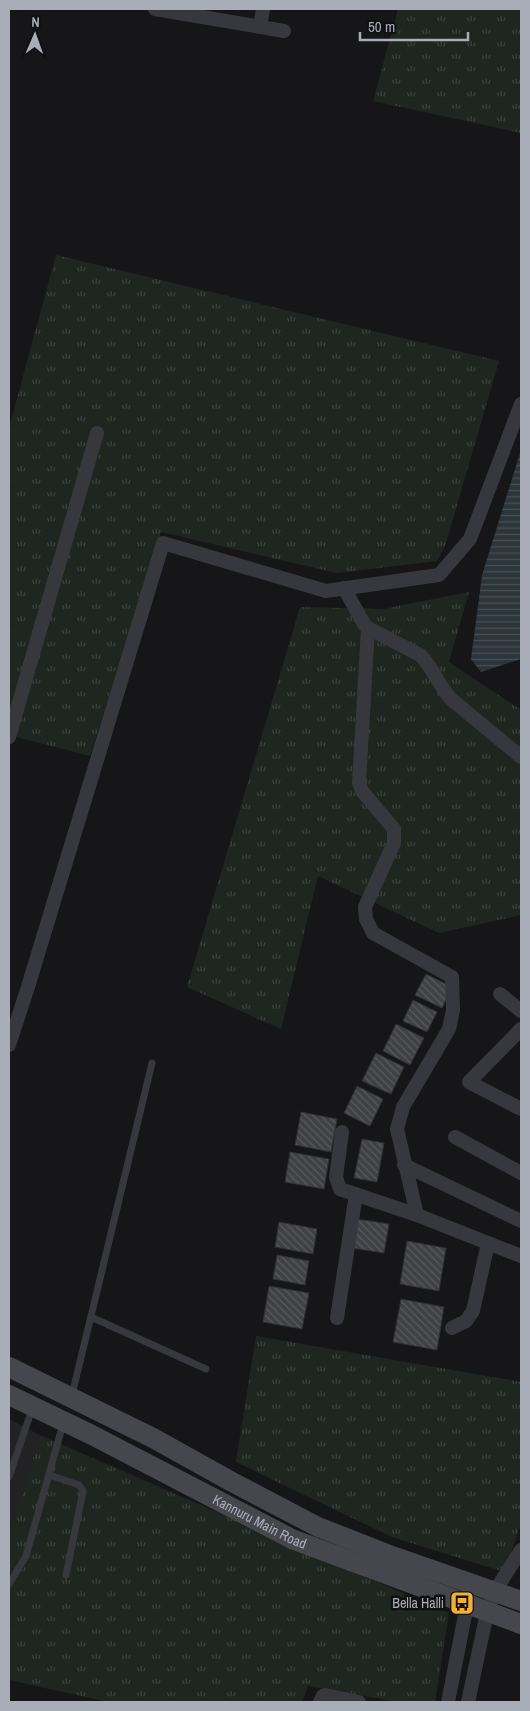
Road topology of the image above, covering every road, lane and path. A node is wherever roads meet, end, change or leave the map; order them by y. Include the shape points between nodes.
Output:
1 (155, 9) edge
2 (263, 9) edge
3 (192, 12) edge
4 (260, 27) junction
5 (284, 31) dead end
6 (521, 404) edge
7 (97, 434) dead end
8 (344, 588) junction
9 (368, 628) junction
10 (9, 737) edge
11 (521, 757) edge
12 (500, 994) dead end
13 (521, 1011) edge
14 (521, 1029) edge
15 (9, 1045) edge
16 (152, 1063) dead end
17 (521, 1109) edge
18 (342, 1132) dead end
19 (454, 1137) dead end
20 (404, 1165) junction
21 (521, 1173) edge
22 (356, 1194) junction
23 (417, 1215) junction
24 (521, 1221) edge
25 (488, 1243) junction
26 (521, 1256) edge
27 (91, 1317) junction
28 (337, 1318) dead end
29 (452, 1328) dead end
30 (9, 1367) edge
31 (206, 1369) dead end
32 (9, 1395) edge
33 (71, 1398) junction
34 (33, 1406) junction
35 (64, 1421) junction
36 (50, 1475) junction
37 (9, 1477) edge
38 (521, 1550) edge
39 (66, 1575) dead end
40 (9, 1584) edge
41 (495, 1591) junction
42 (521, 1601) edge
43 (467, 1605) junction
44 (487, 1612) junction
45 (521, 1624) edge
46 (320, 1702) edge
47 (359, 1702) edge
48 (448, 1702) edge
49 (468, 1702) edge

1 - 3 street
2 - 4 street
3 - 4 street
4 - 5 street
6 - 8 street via 470,539 439,575
7 - 10 street
8 - 9 street
8 - 15 street via 326,591 163,543
9 - 11 street via 420,655 445,693
9 - 20 street via 359,784 394,829 394,843 365,907 366,919 373,933 452,977 453,1010 449,1029 403,1107 397,1129
12 - 13 street
14 - 17 street via 470,1082
16 - 27 lane
18 - 22 street via 336,1177 340,1189
19 - 21 street
20 - 23 street
20 - 24 street
22 - 23 street
22 - 28 street
23 - 25 street
25 - 26 street
25 - 29 street via 473,1311 466,1321
27 - 31 lane
27 - 33 lane
30 - 33 main road
32 - 34 main road, Kannuru Main Road
33 - 41 main road via 154,1438 318,1527
34 - 35 main road, Kannuru Main Road
34 - 37 lane
35 - 36 lane
35 - 43 main road, Kannuru Main Road via 292,1539
36 - 39 lane via 79,1485 83,1491
36 - 40 lane via 26,1556
38 - 41 street
41 - 42 main road
41 - 44 street
43 - 44 main road, Kannuru Main Road
43 - 48 street
44 - 45 main road, Kannuru Main Road
44 - 49 street
46 - 47 street via 325,1695

